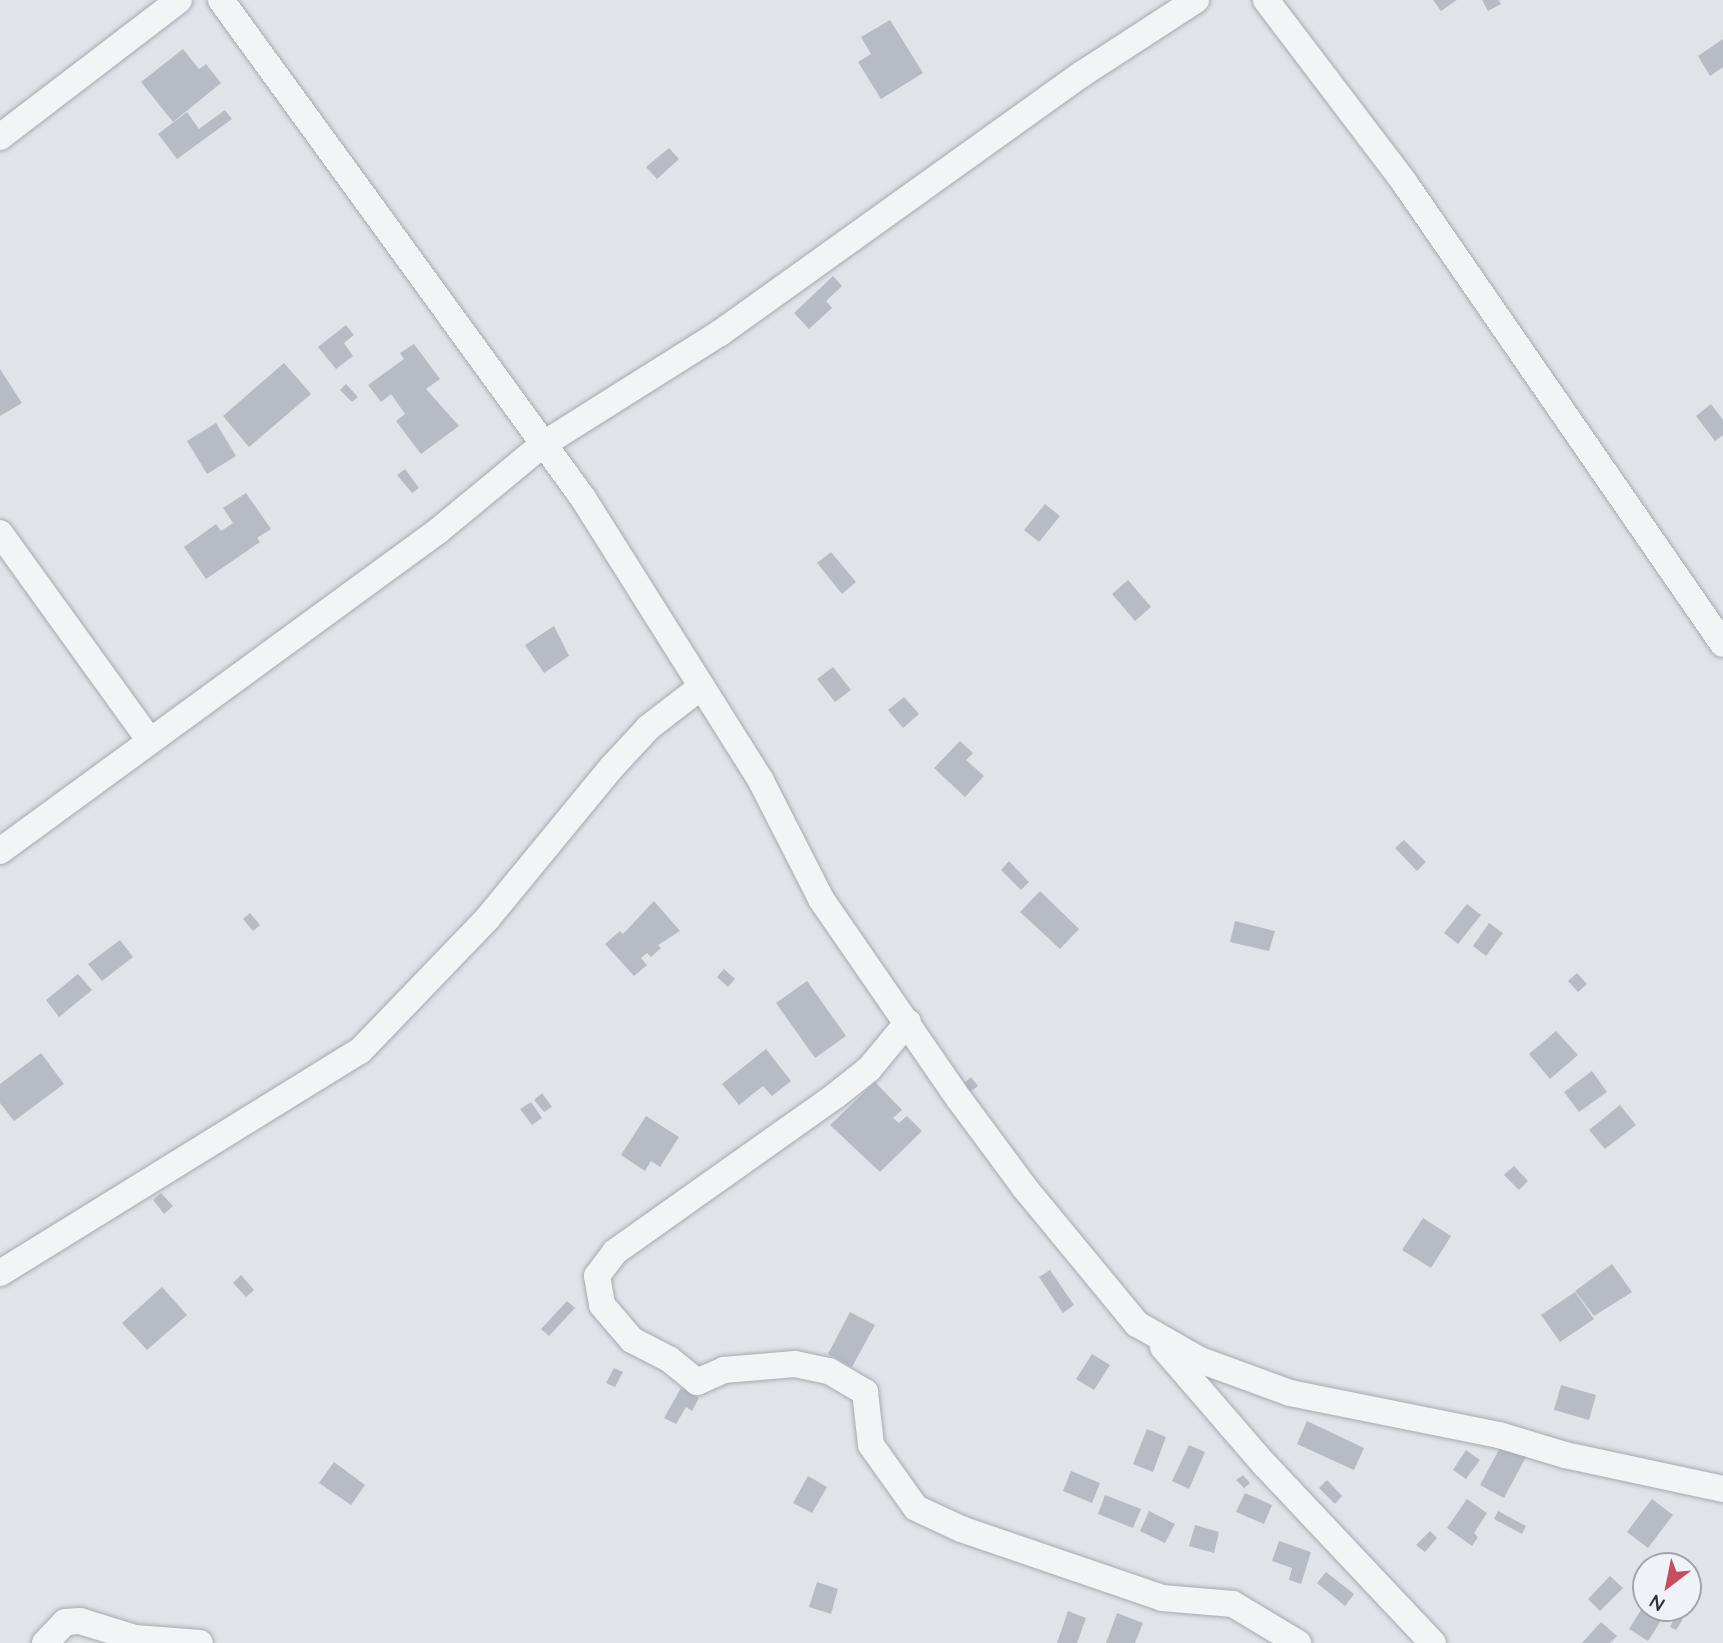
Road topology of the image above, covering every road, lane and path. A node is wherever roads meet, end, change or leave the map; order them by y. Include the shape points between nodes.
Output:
1 (179, 0) edge
2 (221, 0) edge
3 (1196, 0) edge
4 (1266, 0) edge
5 (0, 137) edge
6 (542, 445) junction
7 (0, 533) edge
8 (1723, 644) edge
9 (701, 687) junction
10 (150, 741) junction
11 (0, 851) edge
12 (908, 1022) junction
13 (0, 1273) edge
14 (1153, 1335) junction
15 (1723, 1489) edge
16 (45, 1643) edge
17 (200, 1643) edge
18 (1298, 1643) edge
19 (1433, 1643) edge

1 - 5 street
2 - 6 street
3 - 6 street via 1082,74 720,333
4 - 8 street via 1404,182
6 - 9 street via 583,498
6 - 10 street via 438,531
7 - 10 street
9 - 12 street via 761,781 821,899
9 - 13 street via 649,727 487,919 360,1051
10 - 11 street
12 - 14 street via 1024,1187 1120,1307
12 - 18 street via 869,1069 835,1096 615,1252 597,1276 602,1305 632,1340 669,1359 697,1382 724,1370 795,1364 828,1371 865,1392 871,1445 916,1508 961,1529 1162,1598 1233,1604
14 - 15 street via 1200,1360 1290,1393 1499,1435 1565,1455
14 - 19 street via 1265,1465
16 - 17 street via 65,1622 79,1621 135,1638

